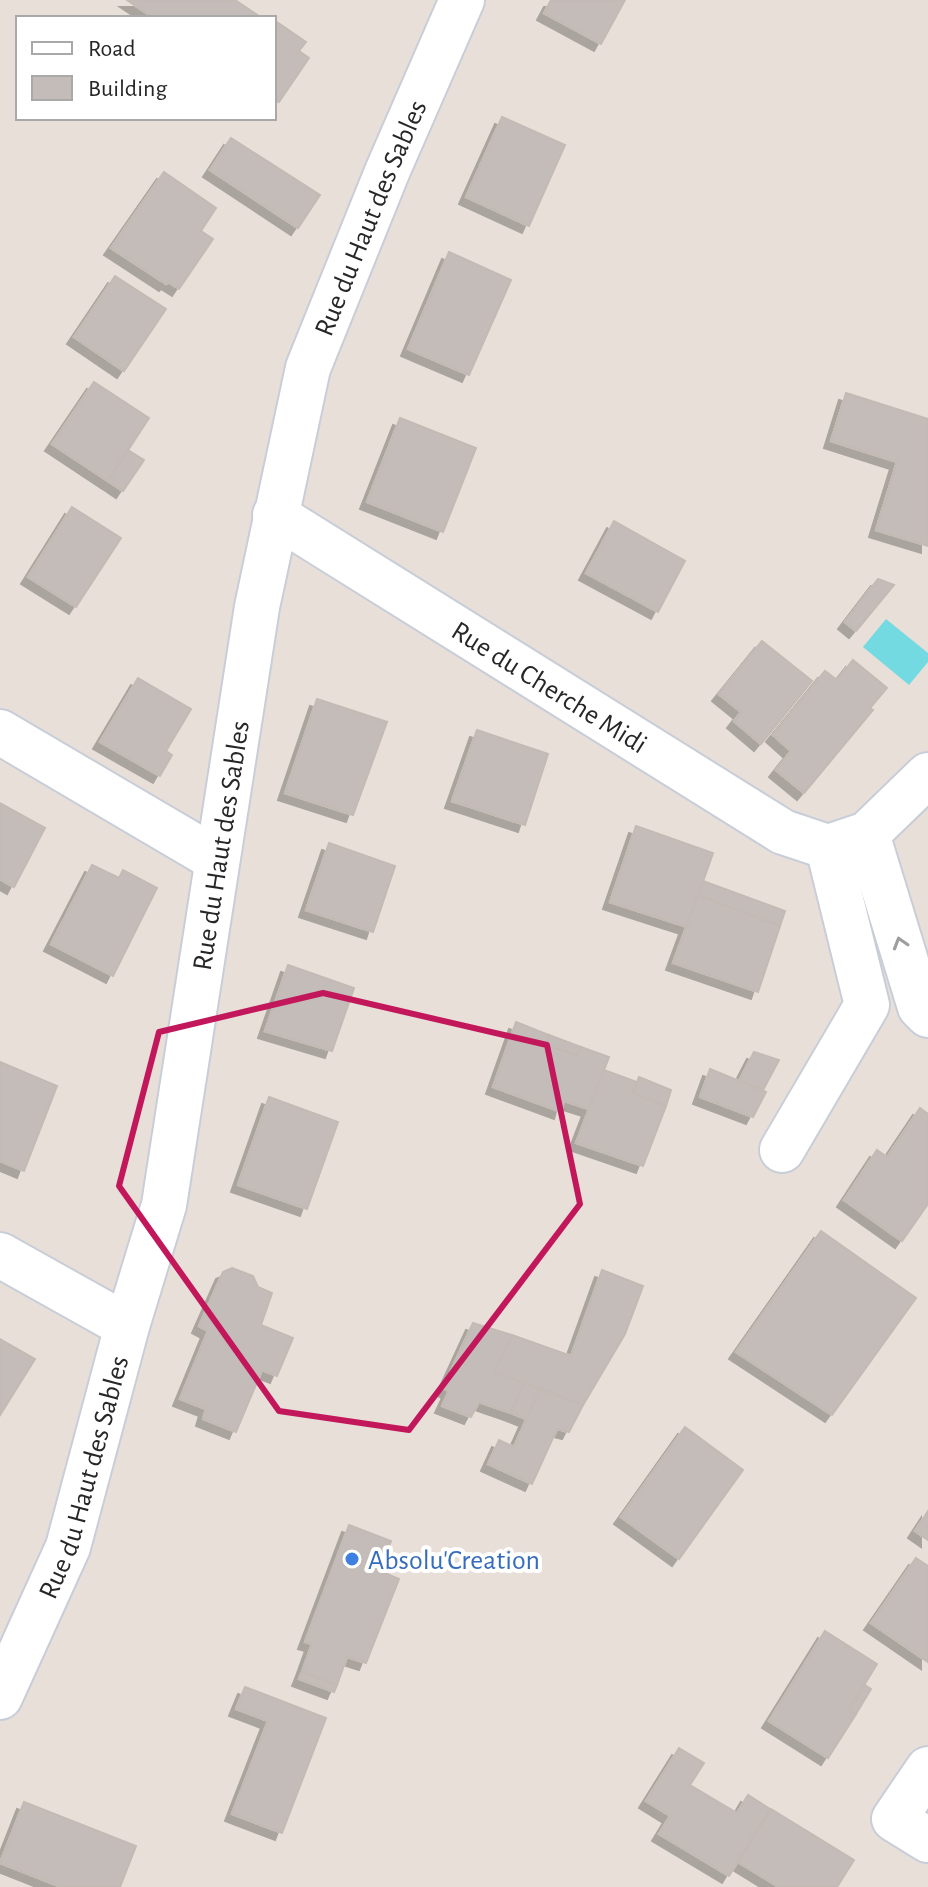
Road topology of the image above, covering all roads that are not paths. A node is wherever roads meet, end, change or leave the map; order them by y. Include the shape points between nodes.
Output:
1 (462, 0) edge
2 (275, 515) junction
3 (0, 732) edge
4 (928, 775) edge
5 (848, 841) junction
6 (216, 859) junction
7 (928, 1015) edge
8 (782, 1150) dead end
9 (0, 1255) edge
10 (127, 1326) junction
11 (0, 1697) edge
12 (928, 1769) edge
13 (928, 1840) edge

1 - 2 street, Rue du Haut des Sables via 308,368
2 - 5 street, Rue du Cherche Midi via 783,832
2 - 6 street, Rue du Haut des Sables
3 - 6 street
4 - 5 street
7 -> 5 street
5 - 8 street via 867,1005
6 - 10 street, Rue du Haut des Sables via 164,1205
9 - 10 street
10 - 11 street, Rue du Haut des Sables via 68,1547
12 - 13 street via 894,1819

